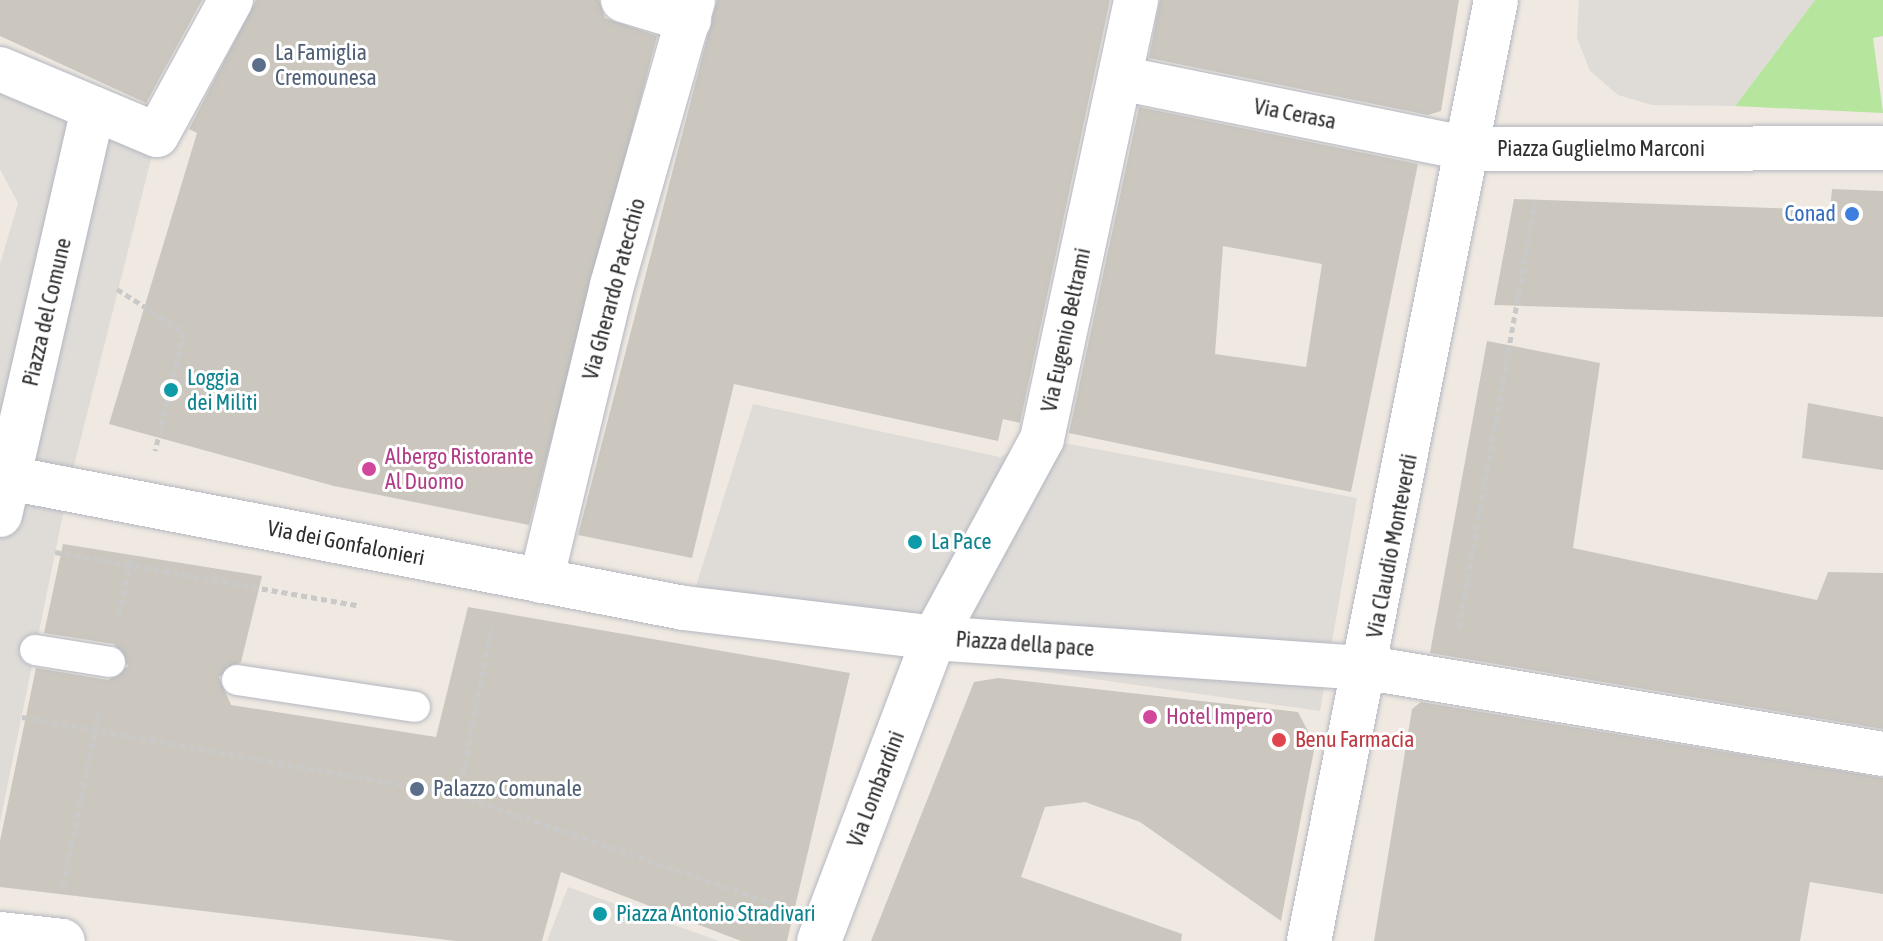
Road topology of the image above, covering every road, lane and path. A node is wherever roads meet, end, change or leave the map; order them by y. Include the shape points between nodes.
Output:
1 (231, 0) edge
2 (623, 0) edge
3 (1136, 0) edge
4 (1496, 0) edge
5 (691, 10) edge
6 (0, 69) edge
7 (1120, 78) junction
8 (93, 109) junction
9 (1883, 148) edge
10 (1470, 149) junction
11 (1535, 201) dead end
12 (117, 289) dead end
13 (158, 436) dead end
14 (4, 496) edge
15 (55, 552) dead end
16 (132, 556) dead end
17 (129, 567) junction
18 (541, 581) junction
19 (366, 606) dead end
20 (684, 608) joint
21 (495, 611) dead end
22 (476, 624) dead end
23 (492, 627) junction
24 (1458, 632) dead end
25 (934, 638) junction
26 (35, 650) dead end
27 (110, 662) junction
28 (1368, 668) junction
29 (237, 680) dead end
30 (415, 707) dead end
31 (22, 717) dead end
32 (95, 730) junction
33 (1883, 754) edge
34 (459, 795) junction
35 (61, 895) dead end
36 (780, 905) dead end
37 (0, 934) edge
38 (63, 941) edge
39 (819, 941) edge
40 (1309, 941) edge

1 - 8 street via 157,135
2 - 5 street
3 - 7 street, Via Eugenio Beltrami
4 - 10 street, Piazza Guglielmo Marconi
5 - 18 street, Via Gherardo Patecchio via 612,285
6 - 8 street
7 - 10 street, Via Cerasa
7 - 25 street, Via Eugenio Beltrami via 1042,439
8 - 14 street, Piazza del Comune
9 - 10 street, Piazza Guglielmo Marconi
10 - 28 street, Via Claudio Monteverdi
11 - 24 path
12 - 13 path via 184,332
14 - 18 street, Via dei Gonfalonieri
15 - 17 path
16 - 17 path
17 - 19 path
17 - 27 path
18 - 20 street, Via dei Gonfalonieri
20 - 25 street, Piazza della pace
21 - 23 path
22 - 23 path
23 - 34 path
25 - 28 street, Piazza della pace
25 - 39 street, Via Lombardini
26 - 27 lane
27 - 32 path
28 - 33 street, Piazza della pace
28 - 40 street, Via Claudio Monteverdi
29 - 30 lane
31 - 32 path
32 - 34 path
32 - 35 path
34 - 36 path
37 - 38 street

